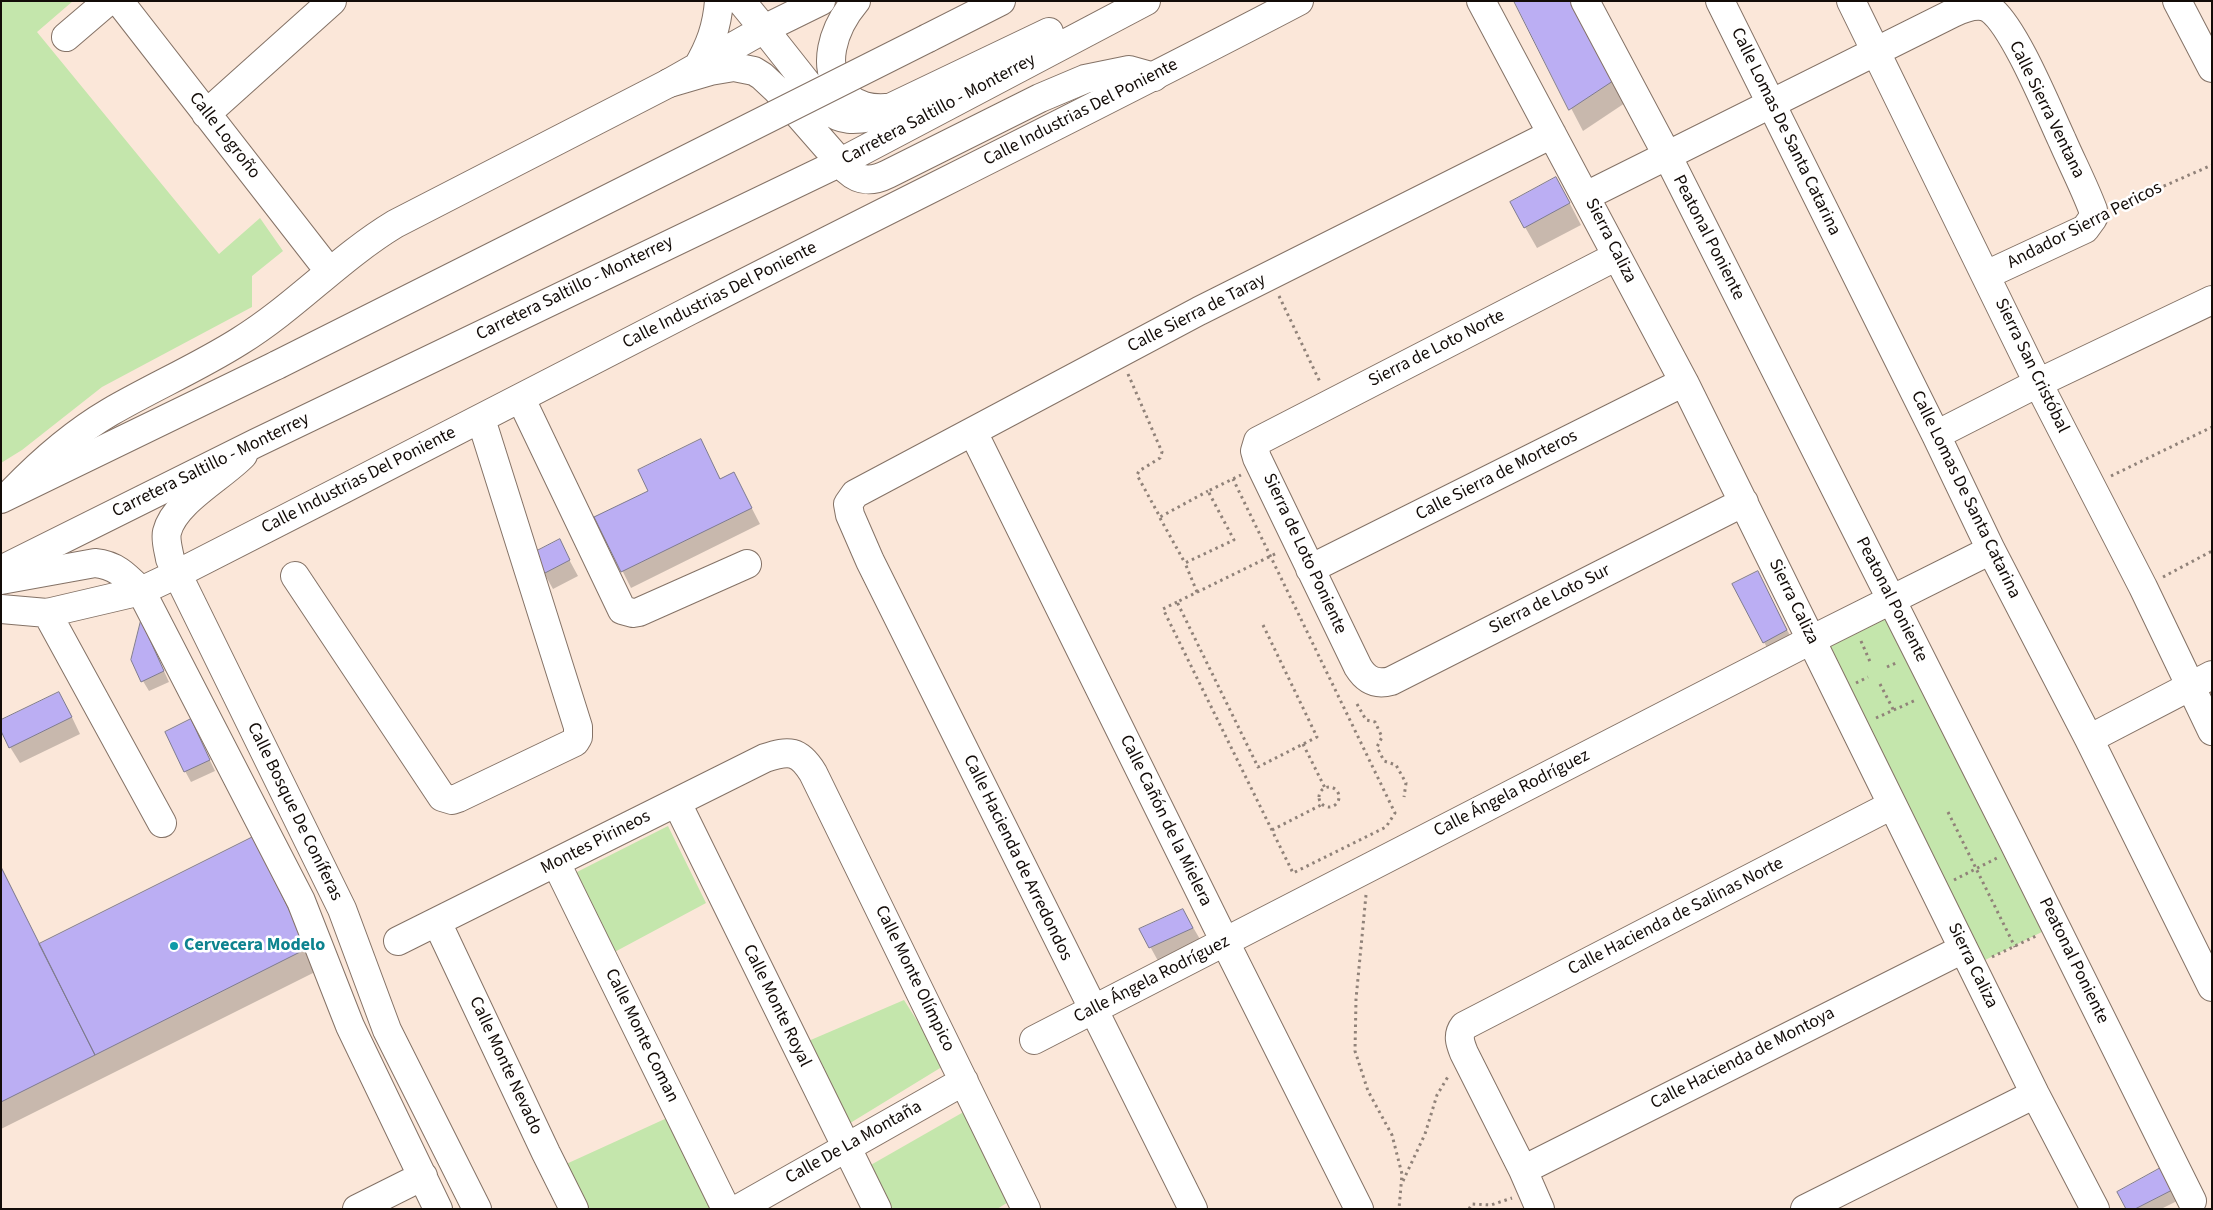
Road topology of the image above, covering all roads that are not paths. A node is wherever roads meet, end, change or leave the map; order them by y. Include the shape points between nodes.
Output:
1 (108, 1) edge
2 (119, 1) edge
3 (332, 1) edge
4 (719, 1) edge
5 (741, 1) edge
6 (821, 1) edge
7 (856, 1) edge
8 (1001, 1) edge
9 (1118, 1) edge
10 (1146, 1) edge
11 (1298, 1) edge
12 (1481, 1) edge
13 (1585, 1) edge
14 (1720, 1) edge
15 (1851, 1) edge
16 (2178, 1) edge
17 (764, 29) junction
18 (66, 37) dead end
19 (1876, 53) junction
20 (697, 68) junction
21 (2212, 68) edge
22 (1154, 77) junction
23 (669, 83) junction
24 (1771, 105) junction
25 (889, 108) junction
26 (206, 114) junction
27 (1552, 134) junction
28 (1666, 155) junction
29 (841, 162) junction
30 (1586, 196) junction
31 (2093, 218) joint
32 (1617, 256) junction
33 (329, 271) junction
34 (1986, 275) junction
35 (2212, 300) edge
36 (1684, 382) junction
37 (2038, 383) junction
38 (521, 399) junction
39 (481, 419) junction
40 (974, 432) junction
41 (1936, 435) junction
42 (256, 443) junction
43 (1260, 453) joint
44 (4, 498) edge
45 (1744, 502) junction
46 (848, 504) joint
47 (1991, 550) junction
48 (747, 564) dead end
49 (1310, 569) junction
50 (1, 570) edge
51 (177, 574) junction
52 (295, 576) dead end
53 (1, 580) edge
54 (141, 591) junction
55 (1891, 600) junction
56 (1, 609) edge
57 (47, 613) junction
58 (1811, 640) junction
59 (1358, 667) joint
60 (2200, 681) edge
61 (2212, 731) edge
62 (2089, 739) junction
63 (796, 754) joint
64 (677, 803) junction
65 (1892, 805) junction
66 (162, 823) dead end
67 (556, 863) junction
68 (438, 922) junction
69 (398, 941) dead end
70 (1225, 942) junction
71 (1967, 958) junction
72 (2212, 987) edge
73 (1093, 1010) junction
74 (1034, 1040) dead end
75 (964, 1082) junction
76 (2035, 1094) junction
77 (846, 1149) junction
78 (423, 1176) junction
79 (1532, 1190) edge
80 (2194, 1200) edge
81 (728, 1207) edge
82 (357, 1209) edge
83 (438, 1209) edge
84 (477, 1209) edge
85 (574, 1209) edge
86 (877, 1209) edge
87 (1026, 1209) edge
88 (1193, 1209) edge
89 (1359, 1209) edge
90 (1805, 1209) edge
91 (2094, 1209) edge

1 - 18 street
2 - 26 street, Calle Logroño
3 - 26 street
4 - 20 street via 715,32
5 - 17 street
6 - 17 street
7 - 25 street via 834,41 830,66 833,76 838,87 857,104
8 - 44 street, bridge via 277,365
9 - 25 street
10 - 29 street, Carretera Saltillo - Monterrey
11 - 22 street, Calle Industrias Del Poniente
12 - 27 street, Sierra Caliza
13 - 28 street, Peatonal Poniente
14 - 24 street, Calle Lomas De Santa Catarina
15 - 19 street, Sierra San Cristóbal
16 - 21 street
17 - 20 street
17 - 25 street via 833,114 860,119
19 - 24 street
19 - 31 street, Calle Sierra Ventana via 1967,7 1988,8 2006,28 2034,81 2090,200
19 - 34 street, Sierra San Cristóbal
20 - 23 street
22 - 29 street via 1129,70 1085,79 872,180 857,178
22 - 38 street, Calle Industrias Del Poniente
23 - 29 street via 710,70 734,67 754,71 777,90
23 - 33 street via 395,224
24 - 28 street
24 - 41 street, Calle Lomas De Santa Catarina
26 - 33 street, Calle Logroño
27 - 30 street, Sierra Caliza
27 - 40 street, Calle Sierra de Taray via 1199,311
28 - 30 street
28 - 55 street, Peatonal Poniente
29 - 42 street, Carretera Saltillo - Monterrey
30 - 32 street, Sierra Caliza
31 - 34 street, Andador Sierra Pericos via 2078,233
32 - 36 street, Sierra Caliza
32 - 43 street, Sierra de Loto Norte via 1331,404
33 - 44 street via 239,342 108,413 30,473
34 - 37 street, Sierra San Cristóbal
35 - 37 street
36 - 45 street, Sierra Caliza
36 - 49 street, Calle Sierra de Morteros
37 - 41 street
37 - 60 street, Sierra San Cristóbal via 2142,587
38 - 39 street, Calle Industrias Del Poniente
38 - 48 street via 622,610 639,612
39 - 51 street, Calle Industrias Del Poniente
39 - 52 street via 578,727 575,742 458,798 442,797
40 - 46 street, Calle Sierra de Taray via 855,494
40 - 70 street, Calle Cañón de la Mielera
41 - 47 street, Calle Lomas De Santa Catarina
42 - 50 street, Carretera Saltillo - Monterrey
42 - 51 street, Calle Bosque De Coníferas via 194,495 173,520 166,533 170,560
43 - 49 street, Sierra de Loto Poniente
45 - 58 street, Sierra Caliza
45 - 59 street, Sierra de Loto Sur via 1391,681 1376,683 1365,677
46 - 73 street, Calle Hacienda de Arredondos via 870,561
47 - 55 street, Calle Ángela Rodríguez
47 - 62 street, Calle Lomas De Santa Catarina
49 - 59 street, Sierra de Loto Poniente
51 - 54 street, Calle Industrias Del Poniente
51 - 84 street, Calle Bosque De Coníferas via 342,909 388,1030
53 - 54 street, Calle Bosque De Coníferas via 95,563 120,570
54 - 57 street, Calle Industrias Del Poniente
54 - 78 street, Calle Bosque De Coníferas via 301,901 350,1026
55 - 58 street, Calle Ángela Rodríguez
55 - 80 street, Peatonal Poniente
56 - 57 street, Calle Industrias Del Poniente
57 - 66 street
58 - 65 street, Sierra Caliza
58 - 70 street, Calle Ángela Rodríguez
60 - 61 street, Sierra San Cristóbal
60 - 62 street
62 - 72 street, Calle Lomas De Santa Catarina
63 - 64 street, Montes Pirineos via 789,752 765,758
63 - 75 street, Calle Monte Olímpico via 813,772
64 - 67 street, Montes Pirineos
64 - 77 street, Calle Monte Royal
65 - 71 street, Sierra Caliza
65 - 79 street, Calle Hacienda de Salinas Norte via 1463,1041
67 - 68 street, Montes Pirineos
67 - 81 street, Calle Monte Coman
68 - 69 street, Montes Pirineos
68 - 85 street, Calle Monte Nevado
70 - 73 street, Calle Ángela Rodríguez
70 - 89 street, Calle Cañón de la Mielera
71 - 76 street, Sierra Caliza
71 - 79 street, Calle Hacienda de Montoya
73 - 74 street, Calle Ángela Rodríguez
73 - 88 street, Calle Hacienda de Arredondos
75 - 77 street, Calle De La Montaña
75 - 87 street, Calle Monte Olímpico
76 - 90 street
76 - 91 street, Sierra Caliza
77 - 81 street, Calle De La Montaña
77 - 86 street, Calle Monte Royal
78 - 82 street
78 - 83 street, Calle Bosque De Coníferas

